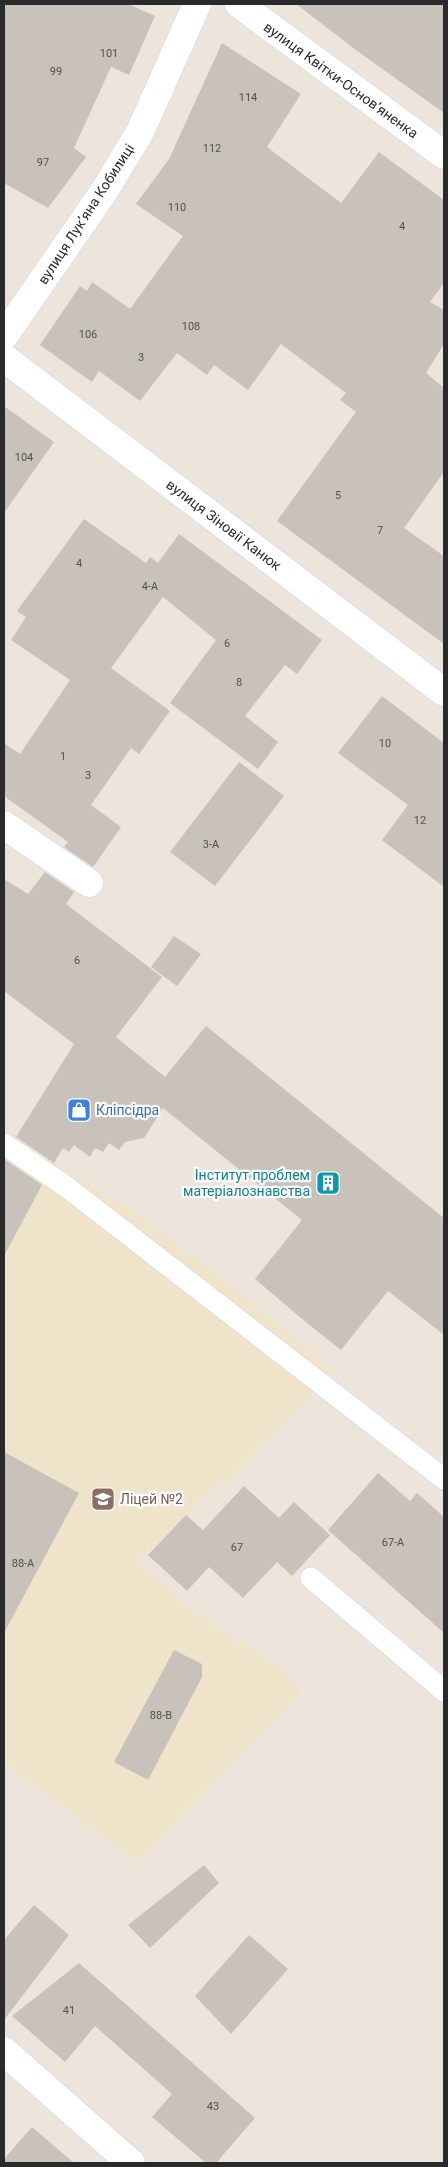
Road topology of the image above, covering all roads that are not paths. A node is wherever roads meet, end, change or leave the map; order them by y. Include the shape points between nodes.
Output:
1 (197, 4) edge
2 (239, 4) edge
3 (444, 155) edge
4 (4, 336) edge
5 (4, 358) edge
6 (444, 692) edge
7 (4, 825) edge
8 (89, 883) dead end
9 (4, 1144) edge
10 (444, 1479) edge
11 (311, 1578) dead end
12 (444, 1691) edge
13 (4, 2051) edge
14 (131, 2163) edge

1 - 4 street, вулиця Лукʼяна Кобилиці via 140,132 105,190
2 - 3 street, вулиця Квітки-Основʼяненка
5 - 6 street, вулиця Зіновії Канюк
7 - 8 street
9 - 10 lane via 68,1188
11 - 12 lane
13 - 14 street

